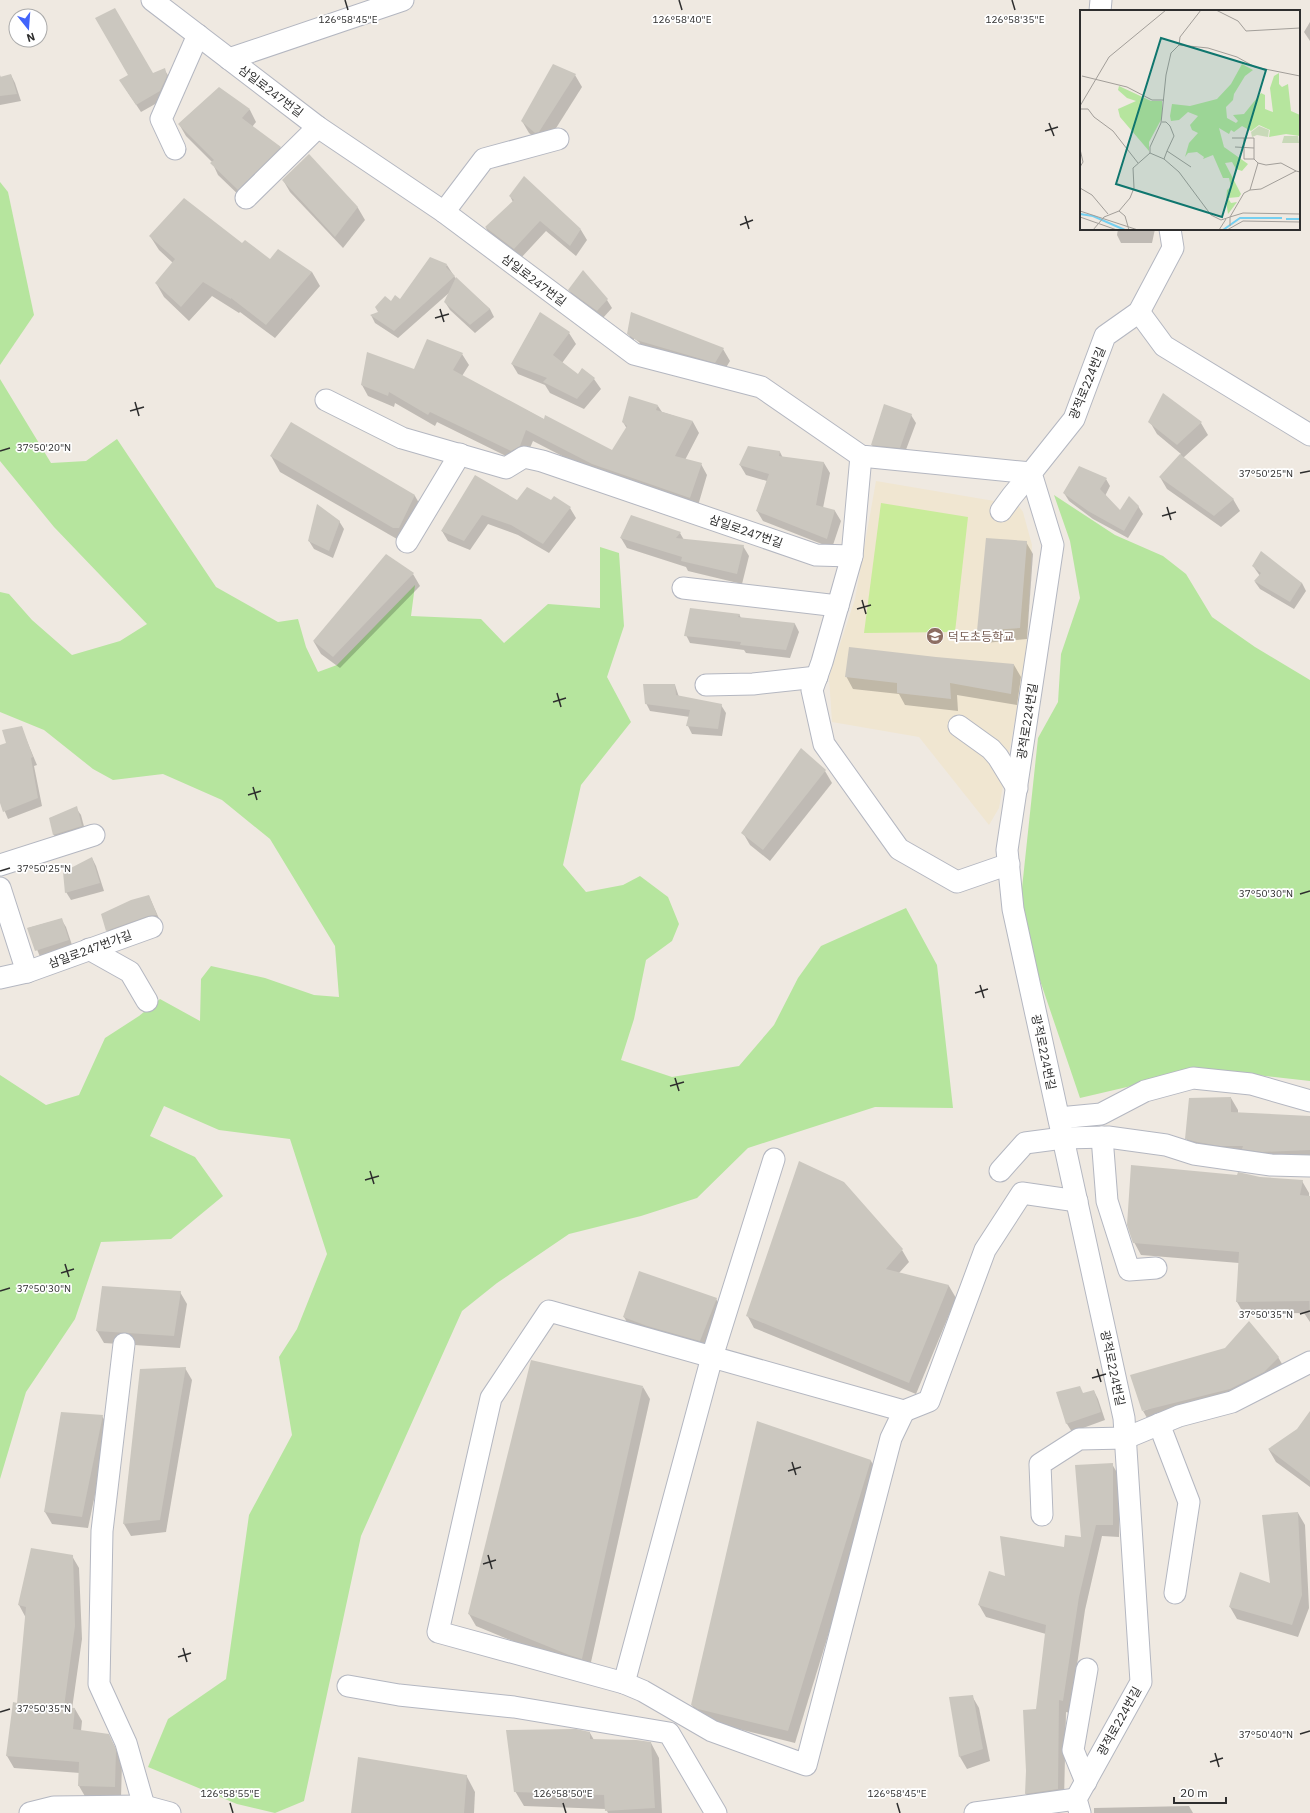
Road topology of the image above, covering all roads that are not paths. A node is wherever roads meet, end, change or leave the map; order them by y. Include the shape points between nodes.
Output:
1 (152, 0) edge
2 (403, 0) edge
3 (1101, 0) edge
4 (1100, 10) edge
5 (198, 35) junction
6 (229, 59) junction
7 (318, 127) junction
8 (558, 139) dead end
9 (175, 149) dead end
10 (246, 198) dead end
11 (444, 212) junction
12 (1170, 230) edge
13 (1139, 312) junction
14 (326, 400) dead end
15 (1310, 435) edge
16 (460, 454) junction
17 (861, 456) junction
18 (1031, 473) junction
19 (1002, 511) dead end
20 (407, 542) dead end
21 (852, 556) junction
22 (683, 588) dead end
23 (838, 606) junction
24 (817, 677) junction
25 (706, 686) dead end
26 (959, 726) dead end
27 (1017, 788) junction
28 (94, 835) dead end
29 (1008, 864) junction
30 (0, 865) edge
31 (0, 888) edge
32 (152, 927) dead end
33 (89, 950) junction
34 (27, 972) junction
35 (0, 978) edge
36 (147, 1001) dead end
37 (1310, 1101) edge
38 (1061, 1128) junction
39 (1102, 1137) junction
40 (774, 1159) dead end
41 (1310, 1166) edge
42 (1000, 1171) dead end
43 (1077, 1201) junction
44 (1156, 1268) dead end
45 (124, 1344) dead end
46 (712, 1357) junction
47 (1310, 1362) edge
48 (904, 1411) junction
49 (1159, 1424) junction
50 (1126, 1438) junction
51 (1042, 1515) dead end
52 (1175, 1593) dead end
53 (1087, 1669) dead end
54 (624, 1683) junction
55 (348, 1686) dead end
56 (1081, 1798) edge
57 (144, 1806) junction
58 (30, 1813) edge
59 (170, 1813) edge
60 (716, 1813) edge
61 (975, 1813) edge

1 - 5 street, 삼일로247번길
2 - 6 street, 삼일로247번길
3 - 4 street
5 - 6 street, 삼일로247번길
5 - 9 street via 161,119
6 - 7 street, 삼일로247번길
7 - 10 street
7 - 11 street, 삼일로247번길
8 - 11 street via 484,158
11 - 17 street, 삼일로247번길 via 634,354 761,387
12 - 13 street, 광적로224번길 via 1173,248
13 - 15 street via 1164,346
13 - 18 street, 광적로224번길 via 1105,336 1074,419
14 - 16 street via 402,438
16 - 20 street
16 - 21 street, 삼일로247번길 via 506,468 524,457 542,461 816,555
17 - 18 street, 삼일로247번길
17 - 21 street
18 - 19 street
18 - 27 street, 광적로224번길 via 1053,545
21 - 23 street
22 - 23 street
23 - 24 street
24 - 25 street
24 - 29 street via 812,690 824,744 899,849 957,882
26 - 27 street via 998,757
27 - 29 street, 광적로224번길 via 1007,850
28 - 30 street
29 - 38 street, 광적로224번길 via 1013,910
31 - 34 street
32 - 33 street, 삼일로247번가길
33 - 34 street, 삼일로247번가길
33 - 36 street via 130,972
34 - 35 street, 삼일로247번가길
37 - 38 street via 1251,1084 1193,1078 1145,1091 1101,1114
38 - 39 street
38 - 42 street via 1025,1143
38 - 43 street, 광적로224번길
39 - 41 street via 1166,1145 1194,1154 1272,1165
39 - 44 street via 1107,1201 1128,1270
40 - 46 street
43 - 48 street via 1022,1193 985,1250 930,1401
43 - 50 street, 광적로224번길 via 1124,1418
45 - 57 street via 102,1532 99,1684 126,1743
46 - 48 street
46 - 54 street
46 - 54 street via 550,1311 492,1398 438,1632
47 - 49 street via 1232,1402 1178,1416
48 - 54 street via 891,1438 806,1765 712,1731 643,1691
49 - 50 street
49 - 52 street via 1189,1502
50 - 51 street via 1079,1439 1040,1464
50 - 56 street, 광적로224번길 via 1141,1682
53 - 56 street via 1072,1750
55 - 60 street via 399,1695 514,1707 669,1733
56 - 61 street
57 - 58 street via 54,1807
57 - 59 street

